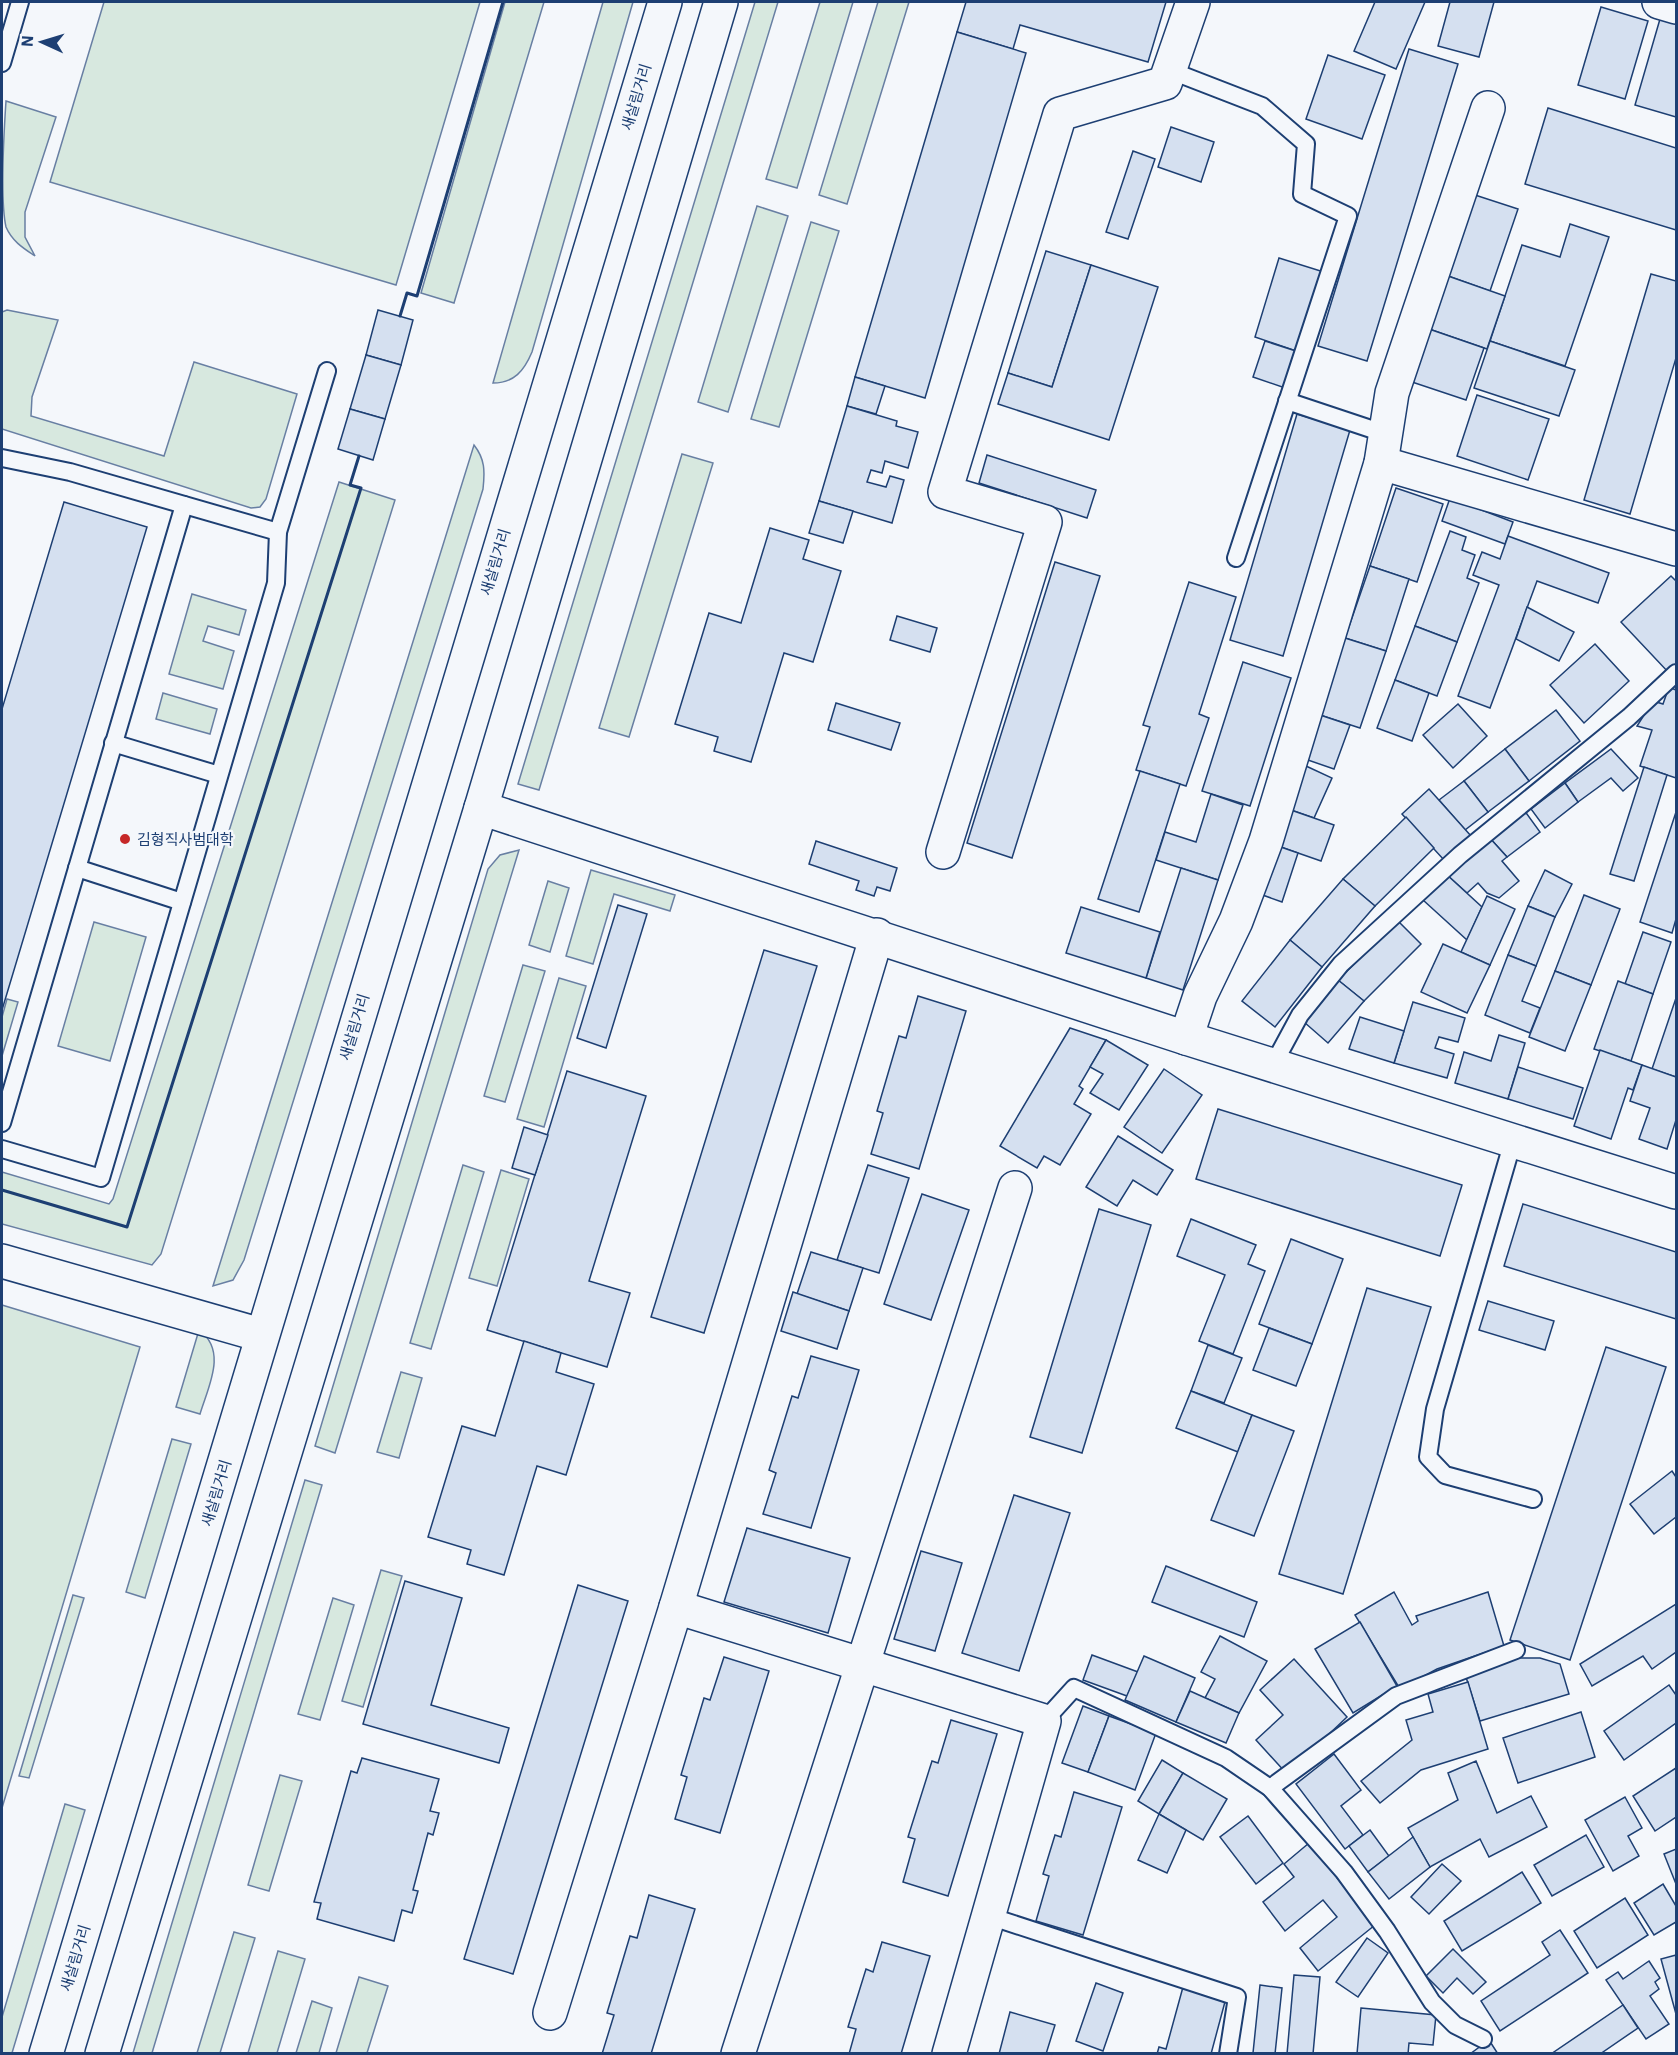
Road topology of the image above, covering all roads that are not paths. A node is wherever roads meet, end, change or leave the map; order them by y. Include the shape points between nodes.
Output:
1 (20, 2) edge
2 (665, 2) edge
3 (721, 2) edge
4 (1193, 2) edge
5 (2, 63) edge
6 (1169, 70) junction
7 (1488, 108) dead end
8 (327, 371) dead end
9 (1287, 401) junction
10 (1384, 448) junction
11 (2, 458) edge
12 (184, 505) junction
13 (278, 532) junction
14 (1677, 549) edge
15 (1236, 558) dead end
16 (1677, 673) edge
17 (113, 742) junction
18 (219, 775) junction
19 (481, 808) junction
20 (943, 852) dead end
21 (77, 868) junction
22 (182, 902) junction
23 (878, 935) junction
24 (1186, 1038) junction
25 (1273, 1065) junction
26 (2, 1123) edge
27 (1513, 1141) junction
28 (2, 1149) edge
29 (1015, 1188) dead end
30 (1676, 1190) edge
31 (2, 1261) edge
32 (261, 1335) junction
33 (1533, 1499) dead end
34 (676, 1607) junction
35 (1516, 1650) dead end
36 (863, 1665) junction
37 (1044, 1721) junction
38 (1270, 1788) junction
39 (989, 1916) junction
40 (550, 2013) dead end
41 (1484, 2040) dead end
42 (46, 2054) edge
43 (102, 2054) edge
44 (738, 2054) edge
45 (950, 2054) edge
46 (1228, 2054) edge

1 - 5 lane
2 - 32 street, 새살림거리
3 - 19 street
4 - 6 street
6 - 9 lane via 1262,106 1306,144 1302,194 1348,216
6 - 20 street via 1165,83 1060,114 945,492 1045,522
7 - 10 street via 1392,393
8 - 13 lane
9 - 10 lane
9 - 15 lane
10 - 14 street
10 - 24 street via 1266,841
11 - 12 lane via 70,472
12 - 13 lane
12 - 17 lane
13 - 18 lane via 276,584
16 - 25 lane via 1460,855 1341,964 1300,1015
17 - 18 lane
17 - 21 lane
18 - 22 lane
19 - 23 street
19 - 43 street
21 - 22 lane
21 - 26 lane
22 - 28 lane via 101,1178
23 - 24 street
23 - 34 street
24 - 25 street
25 - 27 street
27 - 30 street
27 - 33 lane via 1435,1409 1428,1457 1446,1475
29 - 36 street
31 - 32 street
32 - 42 street, 새살림거리
34 - 36 street
34 - 40 street
35 - 38 lane via 1396,1696
36 - 37 street
36 - 44 street
37 - 38 lane via 1074,1688 1226,1758
37 - 39 street
38 - 41 lane via 1344,1872 1432,2002 1455,2025
39 - 45 street
39 - 46 lane via 1237,1997

